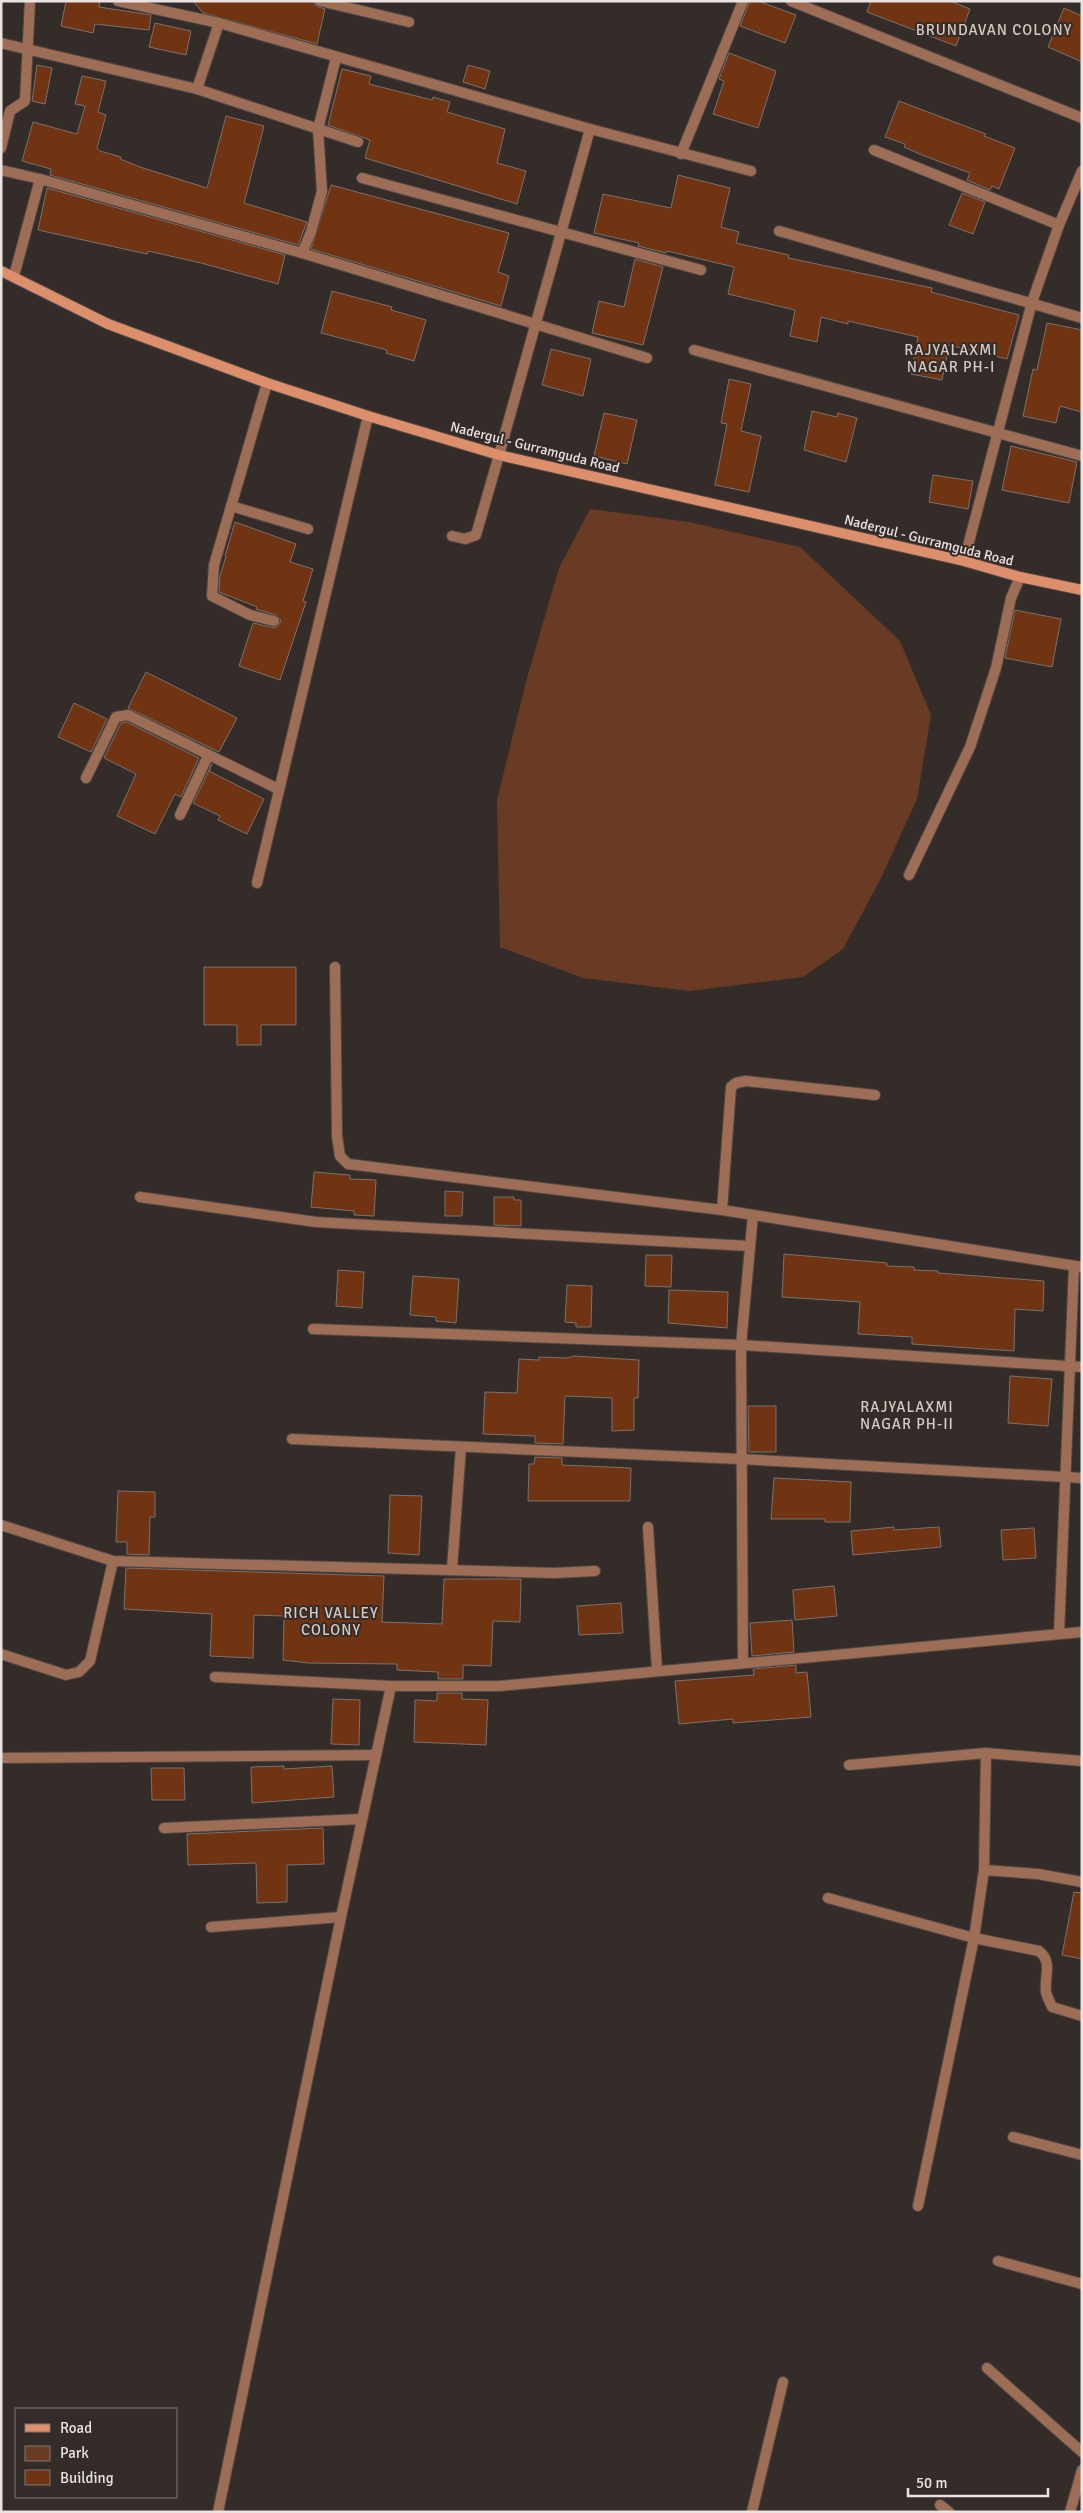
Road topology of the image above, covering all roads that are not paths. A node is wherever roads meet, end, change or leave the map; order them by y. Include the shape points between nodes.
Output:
1 (30, 1) edge
2 (118, 1) edge
3 (320, 1) edge
4 (744, 1) edge
5 (791, 1) edge
6 (161, 6) edge
7 (409, 22) dead end
8 (219, 23) junction
9 (1, 43) edge
10 (26, 50) junction
11 (336, 58) junction
12 (197, 89) junction
13 (1, 105) edge
14 (14, 106) junction
15 (1082, 118) edge
16 (318, 129) junction
17 (590, 129) junction
18 (358, 142) dead end
19 (1, 148) edge
20 (874, 150) dead end
21 (681, 154) junction
22 (1, 170) edge
23 (751, 171) dead end
24 (1082, 171) edge
25 (362, 178) dead end
26 (40, 179) junction
27 (1059, 225) junction
28 (779, 231) dead end
29 (560, 232) junction
30 (302, 253) junction
31 (701, 270) dead end
32 (1, 271) edge
33 (14, 276) junction
34 (1032, 302) junction
35 (1082, 318) edge
36 (535, 325) junction
37 (694, 350) dead end
38 (647, 358) dead end
39 (267, 383) junction
40 (368, 416) junction
41 (997, 432) junction
42 (499, 455) junction
43 (1082, 456) edge
44 (232, 506) junction
45 (308, 529) dead end
46 (452, 536) dead end
47 (964, 561) junction
48 (1020, 578) junction
49 (1082, 590) edge
50 (274, 621) dead end
51 (208, 756) junction
52 (86, 778) dead end
53 (278, 789) junction
54 (180, 815) dead end
55 (909, 875) dead end
56 (257, 883) dead end
57 (335, 967) dead end
58 (875, 1095) dead end
59 (140, 1197) dead end
60 (722, 1210) junction
61 (753, 1215) junction
62 (749, 1246) junction
63 (1078, 1266) edge
64 (313, 1329) dead end
65 (741, 1345) junction
66 (1070, 1366) junction
67 (1082, 1367) edge
68 (292, 1439) dead end
69 (461, 1447) junction
70 (740, 1459) junction
71 (1065, 1478) junction
72 (1082, 1478) edge
73 (1, 1525) edge
74 (648, 1526) dead end
75 (113, 1561) junction
76 (452, 1569) junction
77 (595, 1570) dead end
78 (1082, 1632) edge
79 (1058, 1634) junction
80 (1, 1654) edge
81 (743, 1662) junction
82 (657, 1670) junction
83 (215, 1676) dead end
84 (391, 1686) junction
85 (986, 1753) junction
86 (376, 1755) junction
87 (1, 1758) edge
88 (1082, 1761) edge
89 (849, 1765) dead end
90 (362, 1819) junction
91 (164, 1828) dead end
92 (984, 1870) junction
93 (1082, 1882) edge
94 (828, 1898) dead end
95 (341, 1917) junction
96 (211, 1927) dead end
97 (974, 1938) junction
98 (1082, 2016) edge
99 (1013, 2137) dead end
100 (1082, 2155) edge
101 (918, 2206) dead end
102 (998, 2260) dead end
103 (1082, 2284) edge
104 (987, 2368) dead end
105 (783, 2382) dead end
106 (1082, 2452) edge
107 (1082, 2470) edge
108 (218, 2512) edge
109 (752, 2512) edge
110 (1070, 2512) edge

1 - 10 street
2 - 6 street
3 - 7 street
4 - 21 street
5 - 15 street
6 - 8 street
8 - 11 street
8 - 12 street
9 - 10 street
10 - 12 street
10 - 14 street via 25,101
11 - 16 street
11 - 17 street
12 - 16 street
13 - 14 street
14 - 19 street
16 - 18 street
16 - 30 street via 322,191
17 - 21 street
17 - 29 street
20 - 27 street
21 - 23 street
22 - 26 street
24 - 27 street
25 - 29 street
26 - 30 street
26 - 33 street
27 - 34 street
28 - 34 street
29 - 31 street
29 - 36 street
30 - 36 street
32 - 33 main road, Nadergul - Gurramguda Road
33 - 39 main road, Nadergul - Gurramguda Road via 108,324
34 - 35 street
34 - 41 street
36 - 38 street
36 - 42 street
37 - 41 street
39 - 40 main road, Nadergul - Gurramguda Road
39 - 44 street
40 - 42 main road, Nadergul - Gurramguda Road
40 - 53 street
41 - 43 street
41 - 47 street
42 - 46 street via 476,536 465,540
42 - 47 main road, Nadergul - Gurramguda Road
44 - 45 street
44 - 50 street via 214,565 212,596 250,615
47 - 48 main road, Nadergul - Gurramguda Road
48 - 49 main road, Nadergul - Gurramguda Road
48 - 55 street via 1010,598 996,668 970,747
51 - 52 street via 128,715 116,717
51 - 53 street
51 - 54 street
53 - 56 street
57 - 60 street via 338,1136 340,1156 348,1164
58 - 60 street via 746,1081 736,1083 731,1088
59 - 62 street via 316,1222
60 - 61 street
61 - 62 street
61 - 63 street
62 - 65 street
63 - 66 street
64 - 65 street
65 - 66 street
65 - 70 street
66 - 67 street
66 - 71 street
68 - 69 street
69 - 70 street
69 - 76 street
70 - 71 street
70 - 81 street
71 - 72 street
71 - 79 street
73 - 75 street
74 - 82 street
75 - 76 street
75 - 80 street via 90,1661 79,1672 66,1674
76 - 77 street via 554,1573
78 - 79 street
79 - 81 street
81 - 82 street
82 - 84 street via 500,1686
83 - 84 street
84 - 86 street
85 - 88 street
85 - 89 street
85 - 92 street
86 - 87 street
86 - 90 street
90 - 91 street
90 - 95 street
92 - 93 street via 1038,1874
92 - 97 street
94 - 97 street
95 - 96 street
95 - 108 street
97 - 98 street via 1039,1951 1048,1965 1046,1994 1052,2007
97 - 101 street
99 - 100 street
102 - 103 street
104 - 106 street
105 - 109 street
107 - 110 street

